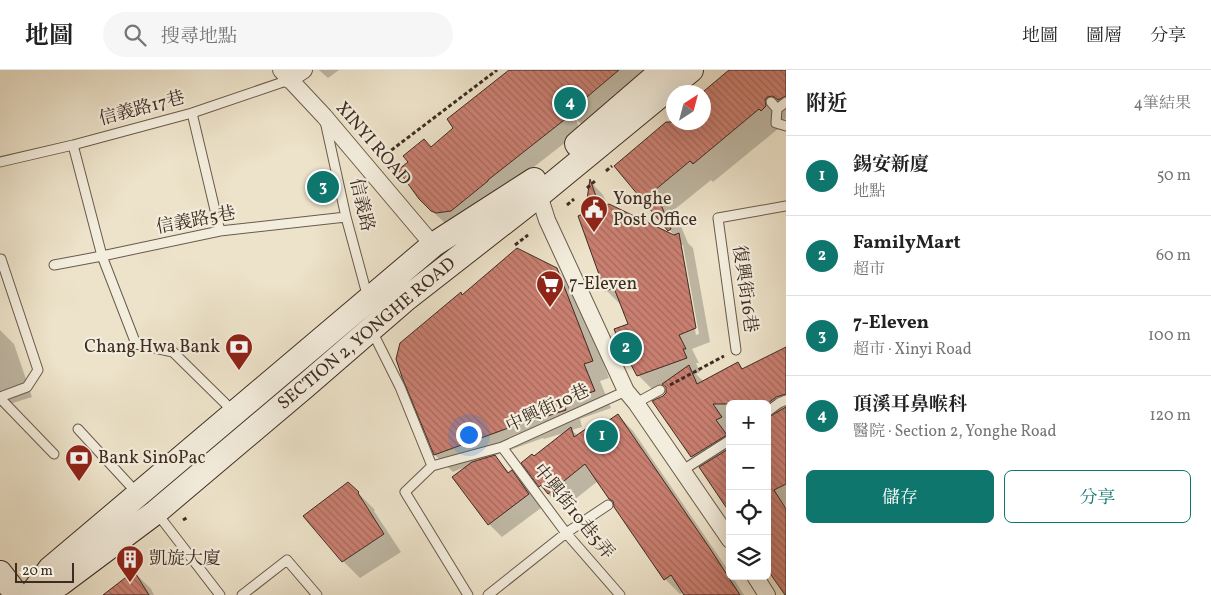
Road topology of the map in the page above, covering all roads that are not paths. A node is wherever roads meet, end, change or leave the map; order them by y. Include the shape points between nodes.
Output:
1 (304, 70) edge
2 (663, 70) edge
3 (692, 70) edge
4 (285, 75) edge
5 (786, 102) edge
6 (192, 113) junction
7 (324, 116) junction
8 (786, 126) edge
9 (73, 145) junction
10 (0, 162) edge
11 (534, 190) junction
12 (786, 206) edge
13 (346, 217) junction
14 (220, 230) junction
15 (434, 245) junction
16 (102, 256) junction
17 (1, 259) edge
18 (54, 265) dead end
19 (368, 301) junction
20 (371, 329) junction
21 (736, 350) road end
22 (660, 390) road end
23 (631, 397) junction
24 (0, 398) edge
25 (786, 400) edge
26 (771, 409) edge
27 (236, 413) junction
28 (78, 430) dead end
29 (726, 443) edge
30 (502, 447) junction
31 (54, 454) dead end
32 (432, 466) junction
33 (683, 470) junction
34 (139, 495) junction
35 (608, 505) dead end
36 (156, 512) junction
37 (566, 533) junction
38 (727, 535) edge
39 (0, 573) edge
40 (757, 580) edge
41 (0, 584) edge
42 (13, 595) edge
43 (17, 595) edge
44 (31, 595) edge
45 (40, 595) edge
46 (220, 595) edge
47 (242, 595) edge
48 (316, 595) edge
49 (468, 595) edge
50 (488, 595) edge
51 (620, 595) edge
52 (767, 595) edge

1 - 4 street
2 - 11 main road, SECTION 2, YONGHE ROAD
3 - 11 main road, SECTION 2, YONGHE ROAD
4 - 6 lane, 信義路17巷
4 - 7 street, XINYI ROAD
5 - 8 lane via 774,106 776,123
6 - 9 lane, 信義路17巷
6 - 14 lane
7 - 13 lane, 信義路
7 - 15 street, XINYI ROAD
9 - 10 lane, 信義路17巷
9 - 16 lane
11 - 15 main road, SECTION 2, YONGHE ROAD
11 - 20 main road, SECTION 2, YONGHE ROAD
11 - 23 street
12 - 21 lane, 復興街16巷 via 718,218
13 - 14 lane, 信義路5巷
13 - 19 lane, 信義路
14 - 16 lane, 信義路5巷
15 - 19 main road, SECTION 2, YONGHE ROAD
16 - 18 lane, 信義路5巷
16 - 27 lane via 136,344 173,352
17 - 24 lane via 38,370 27,387
19 - 27 main road, SECTION 2, YONGHE ROAD
20 - 32 lane
20 - 36 main road, SECTION 2, YONGHE ROAD
22 - 23 lane
23 - 30 lane, 中興街10巷
23 - 33 street
24 - 31 lane
25 - 26 lane
27 - 34 main road, SECTION 2, YONGHE ROAD
28 - 34 lane
29 - 33 lane
30 - 32 lane, 中興街10巷
30 - 37 lane, 中興街10巷5弄
32 - 49 lane, 中興街10巷 via 405,492
33 - 38 street
34 - 44 main road, SECTION 2, YONGHE ROAD via 50,569
35 - 37 lane
36 - 45 main road, SECTION 2, YONGHE ROAD
36 - 46 lane
37 - 50 lane
37 - 51 lane, 中興街10巷5弄
39 - 43 main road
40 - 52 street
41 - 42 main road
47 - 48 lane via 287,560

